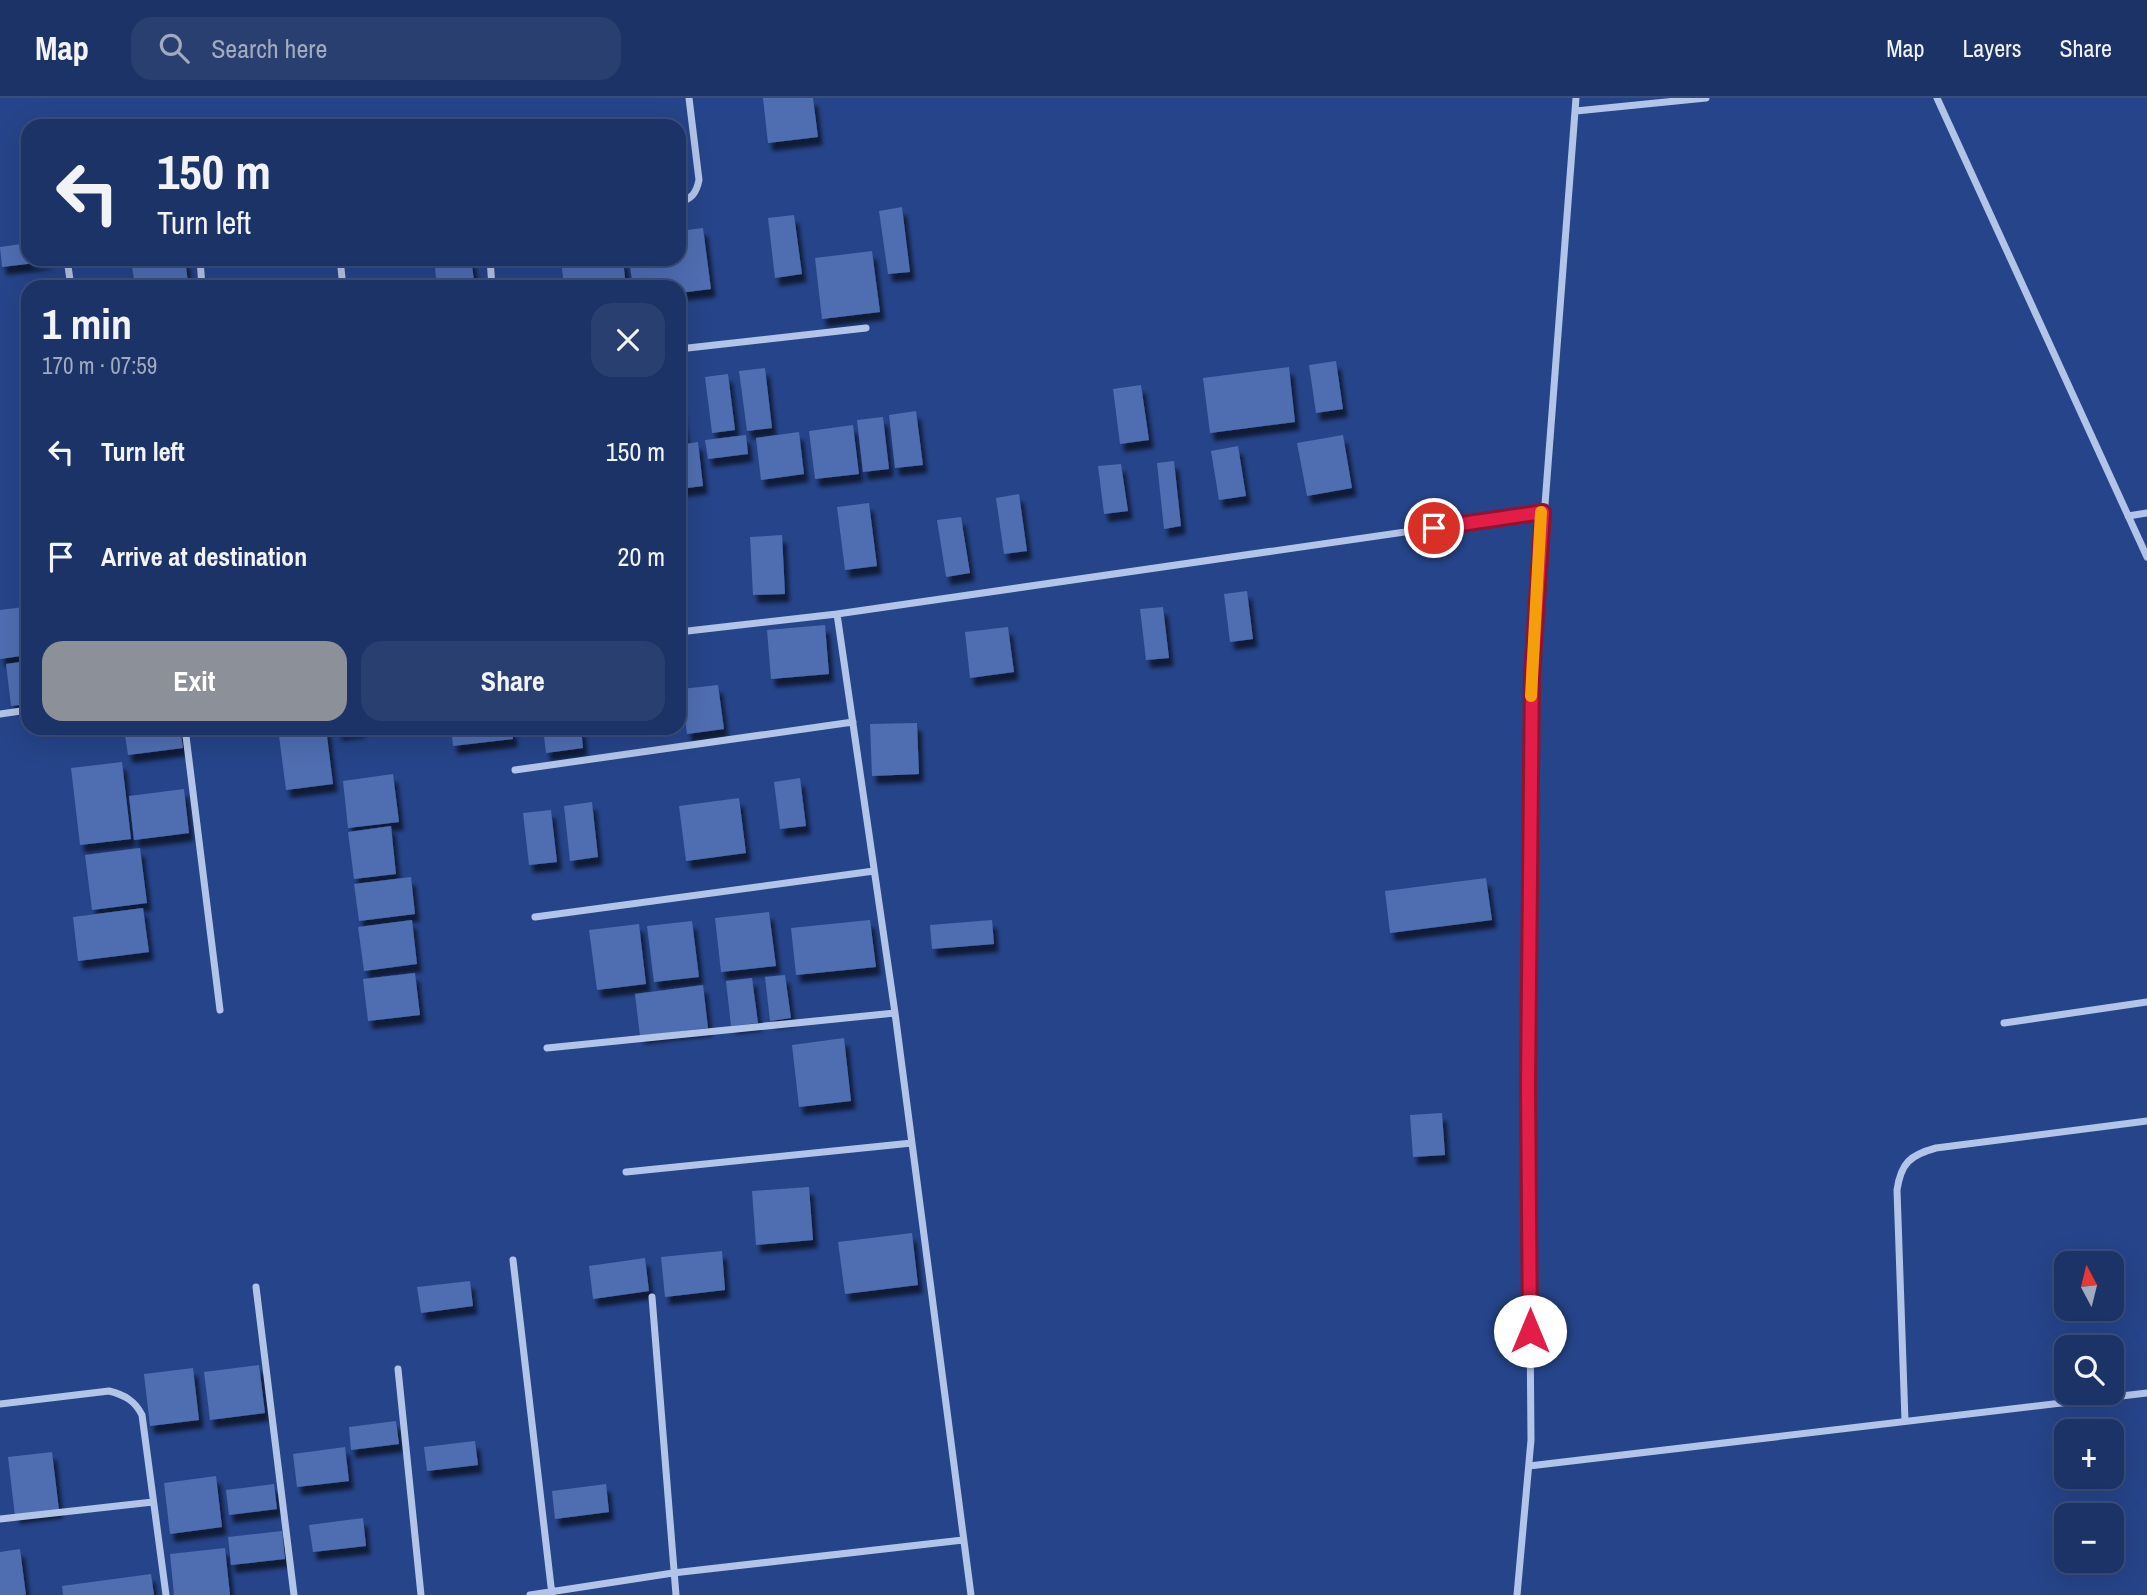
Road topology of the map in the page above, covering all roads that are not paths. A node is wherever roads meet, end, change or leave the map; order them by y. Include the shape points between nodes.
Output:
1 (689, 98) edge
2 (1576, 98) edge
3 (1706, 98) edge
4 (1937, 98) edge
5 (1576, 111) junction
6 (686, 201) edge
7 (866, 328) dead end
8 (686, 348) edge
9 (1543, 512) junction
10 (2147, 513) edge
11 (2128, 516) junction
12 (2147, 556) edge
13 (837, 614) junction
14 (686, 631) edge
15 (21, 711) edge
16 (0, 714) edge
17 (853, 722) junction
18 (187, 735) edge
19 (514, 770) dead end
20 (874, 871) junction
21 (535, 917) dead end
22 (2147, 1002) edge
23 (220, 1010) dead end
24 (895, 1013) junction
25 (2004, 1023) dead end
26 (547, 1048) dead end
27 (2147, 1121) edge
28 (912, 1143) junction
29 (626, 1172) dead end
30 (513, 1260) dead end
31 (256, 1287) dead end
32 (652, 1297) dead end
33 (398, 1369) dead end
34 (2147, 1392) edge
35 (0, 1404) edge
36 (1905, 1421) junction
37 (1529, 1466) junction
38 (153, 1502) junction
39 (0, 1519) edge
40 (963, 1539) junction
41 (673, 1573) junction
42 (552, 1593) edge
43 (166, 1595) edge
44 (295, 1595) edge
45 (421, 1595) edge
46 (530, 1595) edge
47 (676, 1595) edge
48 (971, 1595) edge
49 (1517, 1595) edge

1 - 6 street via 699,180 696,192
2 - 5 street
3 - 5 street
4 - 11 street
5 - 9 street
7 - 8 street
9 - 13 street
9 - 37 street via 1532,675
10 - 11 street
11 - 12 street
13 - 14 street
13 - 17 street
15 - 16 street
17 - 19 street
17 - 20 street
18 - 23 street
20 - 21 street
20 - 24 street
22 - 25 street
24 - 26 street
24 - 28 street
27 - 36 street via 1937,1148 1908,1161 1900,1172 1897,1190
28 - 29 street
28 - 40 street
30 - 42 street
31 - 44 street
32 - 41 street
33 - 45 street
34 - 36 street
35 - 38 street via 109,1391 124,1394 142,1415
36 - 37 street
37 - 49 street
38 - 39 street
38 - 43 street
40 - 41 street
40 - 48 street
41 - 42 street
41 - 47 street
42 - 46 street

